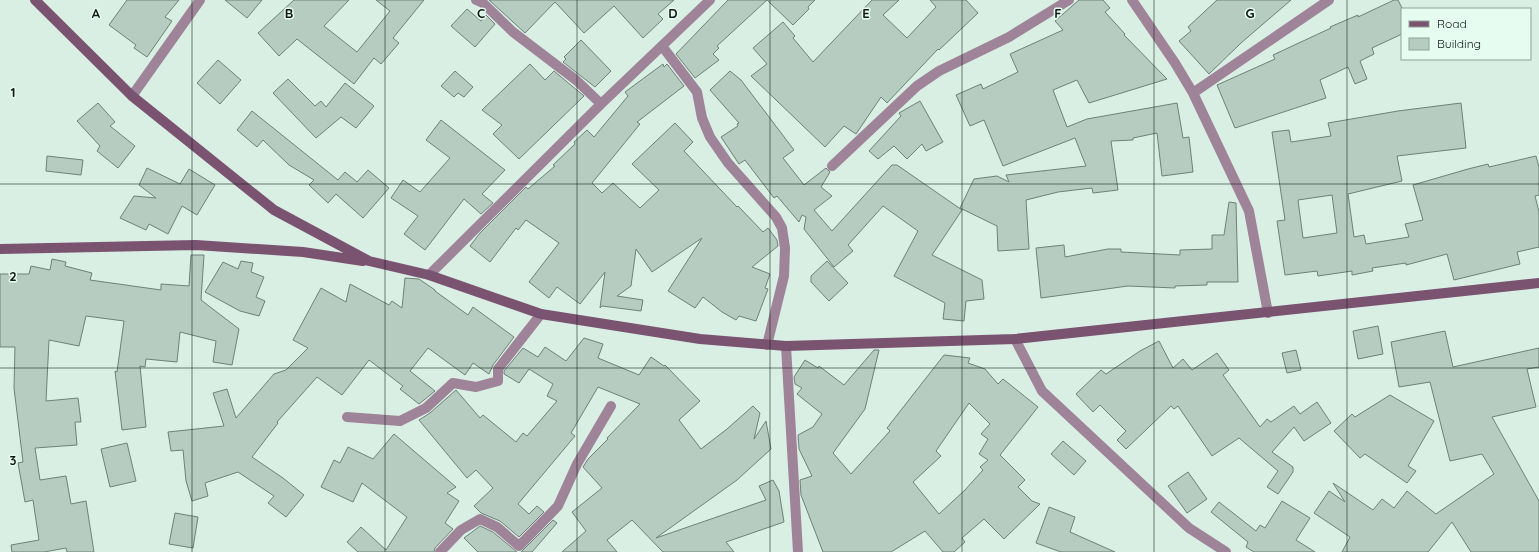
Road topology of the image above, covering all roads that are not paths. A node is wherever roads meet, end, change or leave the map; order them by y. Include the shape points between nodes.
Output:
1 (35, 0) edge
2 (200, 0) edge
3 (476, 0) edge
4 (710, 0) edge
5 (1069, 0) edge
6 (1132, 0) edge
7 (1329, 0) edge
8 (662, 46) junction
9 (1193, 93) junction
10 (132, 96) junction
11 (601, 104) junction
12 (832, 166) dead end
13 (0, 249) edge
14 (369, 261) junction
15 (429, 276) junction
16 (1539, 283) edge
17 (1268, 313) junction
18 (541, 314) junction
19 (1015, 339) junction
20 (767, 345) junction
21 (786, 346) junction
22 (611, 406) dead end
23 (347, 417) dead end
24 (440, 552) edge
25 (798, 552) edge
26 (1226, 552) edge

1 - 10 main road
2 - 10 street
3 - 11 street via 576,80
4 - 8 street
5 - 12 street via 1009,37 939,71 917,86
6 - 9 street
7 - 9 street
8 - 11 street
8 - 20 street via 697,92 702,118 710,137 732,168 776,216 782,228 784,276
9 - 17 street via 1249,211
10 - 14 main road via 274,210
11 - 15 street
13 - 14 main road via 196,244 303,252
14 - 15 main road
15 - 18 main road
16 - 17 main road
17 - 19 main road
18 - 20 main road via 700,339
18 - 23 street via 498,369 498,381 476,387 453,383 426,408 400,421
19 - 21 main road
19 - 26 street via 1042,391 1188,528
20 - 21 main road
21 - 25 street
22 - 24 street via 577,464 558,506 519,546 497,527 480,519 460,530

